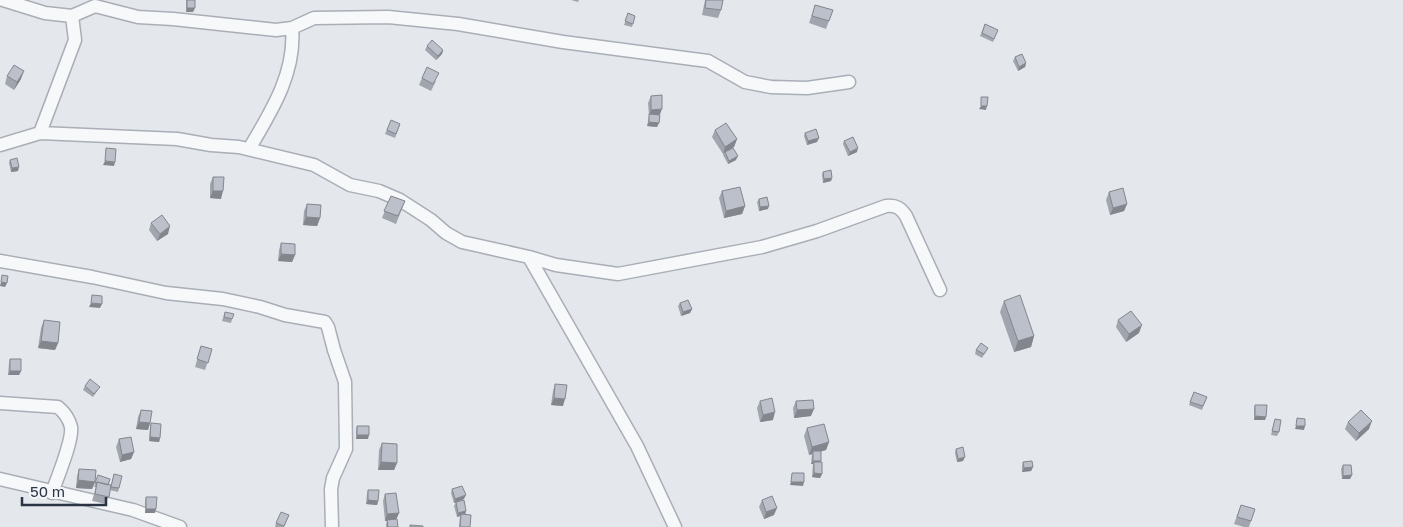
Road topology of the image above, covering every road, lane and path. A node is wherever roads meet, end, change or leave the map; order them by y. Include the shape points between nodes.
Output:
1 (3, 0) edge
2 (72, 16) junction
3 (292, 28) junction
4 (849, 82) dead end
5 (40, 133) junction
6 (0, 145) edge
7 (249, 150) junction
8 (529, 257) junction
9 (0, 261) edge
10 (940, 290) dead end
11 (0, 403) edge
12 (0, 479) edge
13 (52, 492) junction
14 (180, 527) edge
15 (332, 527) edge
16 (674, 527) edge

1 - 2 street via 45,14
2 - 3 street via 94,6 138,16 276,30
2 - 5 street via 75,40
3 - 4 street via 314,18 388,17 458,24 708,61 745,82 771,87 807,88
3 - 7 street via 292,46 279,98
5 - 6 street
5 - 7 street via 177,139
7 - 8 street via 314,165 350,185 379,191 400,200 462,242
8 - 10 street via 556,265 618,274 762,247 894,205 906,216
8 - 16 street via 637,446
9 - 15 street via 92,276 166,293 223,299 325,322 345,382 346,449 333,478
11 - 13 street via 58,407 64,412 71,429
12 - 13 street
13 - 14 street via 133,510

